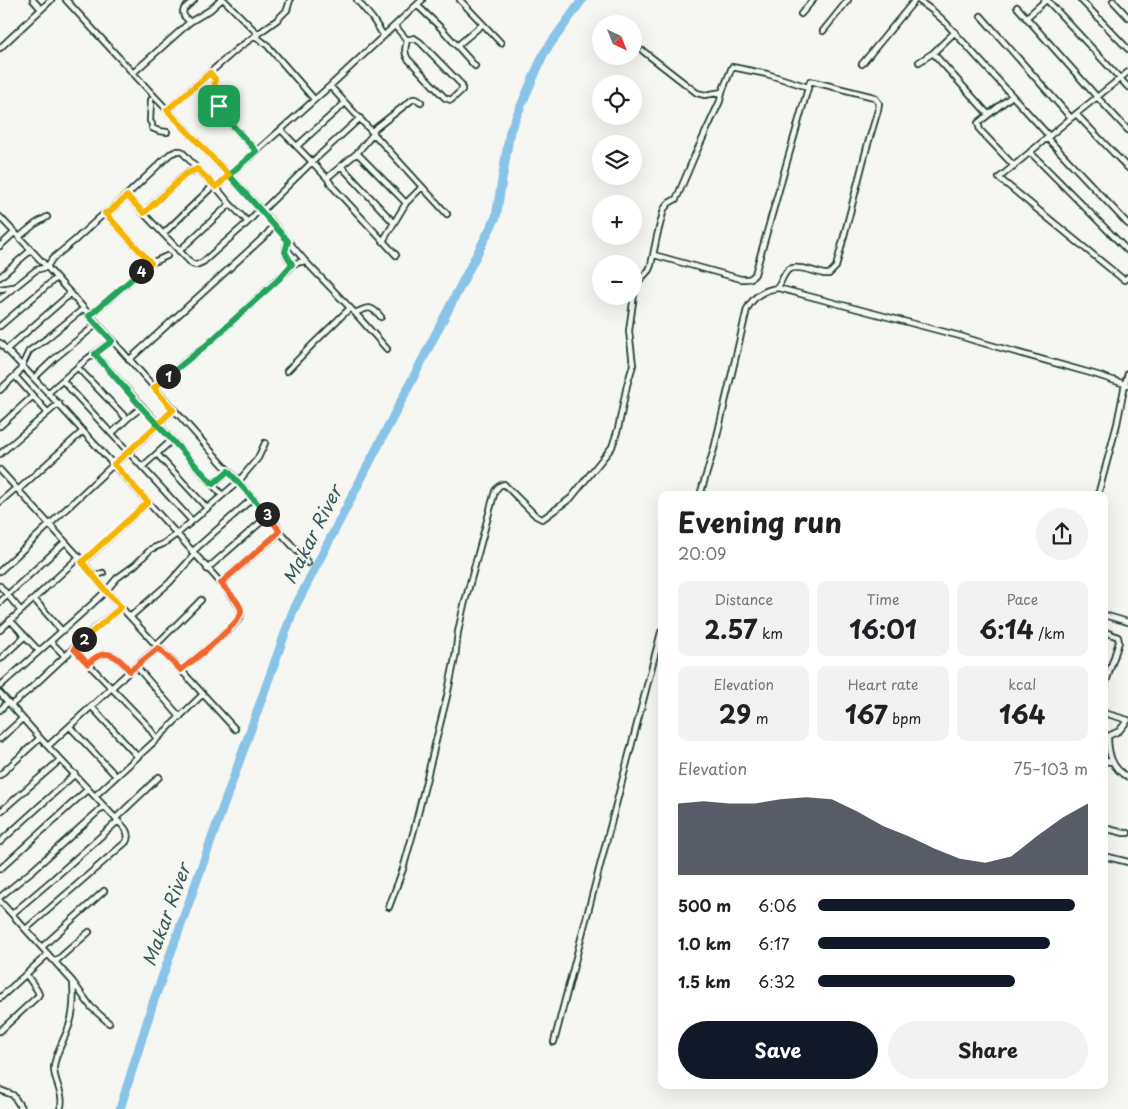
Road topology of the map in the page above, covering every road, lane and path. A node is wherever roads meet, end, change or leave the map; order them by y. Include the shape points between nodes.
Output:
1 (33, 0) edge
2 (50, 0) edge
3 (66, 0) edge
4 (194, 0) edge
5 (222, 0) edge
6 (290, 0) edge
7 (357, 0) edge
8 (422, 0) edge
9 (460, 0) edge
10 (813, 0) edge
11 (848, 0) edge
12 (916, 0) edge
13 (1047, 0) edge
14 (1081, 0) edge
15 (1113, 1) edge
16 (417, 4) junction
17 (1017, 8) dead end
18 (41, 9) junction
19 (801, 14) dead end
20 (980, 16) dead end
21 (1128, 17) edge
22 (1026, 18) junction
23 (190, 22) junction
24 (483, 24) junction
25 (394, 26) junction
26 (823, 31) dead end
27 (955, 32) junction
28 (257, 35) junction
29 (384, 36) junction
30 (407, 40) junction
31 (501, 43) dead end
32 (457, 46) junction
33 (0, 48) edge
34 (1128, 49) edge
35 (643, 51) dead end
36 (933, 53) junction
37 (919, 62) dead end
38 (862, 64) dead end
39 (475, 66) dead end
40 (1128, 72) edge
41 (134, 73) junction
42 (210, 73) junction
43 (1120, 79) junction
44 (330, 86) junction
45 (808, 87) junction
46 (1128, 87) edge
47 (722, 92) junction
48 (1012, 96) junction
49 (1097, 97) junction
50 (314, 99) junction
51 (151, 100) dead end
52 (345, 102) junction
53 (421, 102) dead end
54 (167, 110) junction
55 (988, 114) junction
56 (1076, 114) junction
57 (360, 118) junction
58 (1071, 118) junction
59 (280, 130) junction
60 (1128, 130) edge
61 (167, 132) dead end
62 (373, 132) junction
63 (1048, 137) junction
64 (297, 146) junction
65 (256, 151) junction
66 (1030, 152) junction
67 (357, 153) junction
68 (312, 162) junction
69 (341, 166) junction
70 (1014, 166) junction
71 (1128, 168) edge
72 (197, 169) junction
73 (229, 175) junction
74 (326, 178) junction
75 (215, 186) junction
76 (422, 187) junction
77 (127, 196) junction
78 (406, 203) junction
79 (230, 204) junction
80 (261, 210) junction
81 (105, 213) junction
82 (144, 213) junction
83 (447, 214) dead end
84 (0, 217) edge
85 (48, 217) dead end
86 (248, 222) junction
87 (394, 223) junction
88 (1128, 224) edge
89 (274, 225) junction
90 (15, 232) junction
91 (163, 234) junction
92 (19, 237) junction
93 (288, 241) junction
94 (383, 241) junction
95 (0, 246) edge
96 (30, 250) junction
97 (179, 251) junction
98 (1128, 251) edge
99 (396, 255) dead end
100 (654, 255) junction
101 (167, 256) dead end
102 (305, 261) junction
103 (151, 263) junction
104 (292, 264) junction
105 (47, 267) junction
106 (0, 277) edge
107 (56, 278) junction
108 (1126, 281) edge
109 (16, 286) junction
110 (778, 288) junction
111 (0, 289) edge
112 (70, 294) junction
113 (0, 299) edge
114 (350, 308) junction
115 (83, 309) junction
116 (355, 313) junction
117 (89, 316) junction
118 (380, 316) dead end
119 (97, 324) junction
120 (0, 326) edge
121 (112, 341) junction
122 (0, 343) edge
123 (387, 349) dead end
124 (6, 350) junction
125 (95, 354) junction
126 (129, 360) junction
127 (22, 367) junction
128 (78, 368) junction
129 (287, 371) dead end
130 (1128, 373) edge
131 (15, 376) junction
132 (34, 378) junction
133 (63, 381) junction
134 (1126, 385) edge
135 (154, 388) junction
136 (0, 390) edge
137 (48, 393) junction
138 (33, 396) junction
139 (59, 403) junction
140 (142, 408) junction
141 (173, 410) junction
142 (47, 412) junction
143 (127, 419) junction
144 (158, 425) junction
145 (0, 426) edge
146 (84, 431) junction
147 (112, 433) junction
148 (172, 440) junction
149 (265, 443) dead end
150 (128, 452) junction
151 (0, 454) edge
152 (157, 454) junction
153 (114, 464) junction
154 (142, 467) junction
155 (0, 470) edge
156 (228, 471) junction
157 (238, 482) junction
158 (213, 484) junction
159 (17, 489) junction
160 (701, 491) edge
161 (1099, 491) edge
162 (222, 495) junction
163 (253, 498) junction
164 (0, 502) edge
165 (148, 502) junction
166 (207, 508) junction
167 (268, 515) junction
168 (192, 521) junction
169 (49, 524) junction
170 (279, 531) junction
171 (177, 534) junction
172 (65, 542) junction
173 (194, 553) junction
174 (79, 557) junction
175 (82, 562) junction
176 (308, 563) dead end
177 (207, 569) junction
178 (0, 571) edge
179 (103, 573) dead end
180 (95, 577) junction
181 (221, 583) junction
182 (0, 586) edge
183 (106, 591) junction
184 (8, 595) junction
185 (34, 599) junction
186 (201, 600) dead end
187 (0, 602) edge
188 (121, 607) junction
189 (21, 611) junction
190 (1108, 616) edge
191 (130, 617) junction
192 (10, 620) junction
193 (1128, 622) edge
194 (0, 630) edge
195 (62, 631) junction
196 (1108, 634) dead end
197 (25, 636) junction
198 (51, 642) junction
199 (658, 643) edge
200 (157, 646) junction
201 (74, 649) junction
202 (39, 651) junction
203 (65, 656) junction
204 (0, 659) edge
205 (88, 664) junction
206 (136, 666) junction
207 (181, 670) junction
208 (130, 671) junction
209 (1108, 676) edge
210 (0, 686) edge
211 (112, 688) junction
212 (0, 693) edge
213 (203, 694) junction
214 (10, 704) junction
215 (92, 707) junction
216 (0, 710) edge
217 (1108, 715) edge
218 (180, 717) junction
219 (22, 719) junction
220 (70, 727) junction
221 (235, 729) dead end
222 (1108, 736) edge
223 (40, 738) junction
224 (0, 739) edge
225 (157, 739) junction
226 (48, 746) junction
227 (1108, 746) edge
228 (137, 756) junction
229 (60, 760) junction
230 (1108, 762) edge
231 (1112, 762) junction
232 (75, 774) junction
233 (0, 775) edge
234 (116, 776) junction
235 (158, 777) dead end
236 (1128, 777) edge
237 (88, 789) junction
238 (95, 796) junction
239 (104, 806) junction
240 (0, 812) edge
241 (117, 819) junction
242 (1108, 829) edge
243 (1128, 833) edge
244 (0, 842) edge
245 (1108, 857) edge
246 (1128, 862) edge
247 (0, 870) edge
248 (104, 891) dead end
249 (0, 897) edge
250 (0, 901) edge
251 (389, 907) dead end
252 (12, 914) junction
253 (26, 929) junction
254 (89, 932) dead end
255 (42, 947) junction
256 (48, 954) junction
257 (55, 962) junction
258 (26, 974) junction
259 (73, 982) junction
260 (0, 998) edge
261 (109, 1023) dead end
262 (0, 1031) edge
263 (554, 1042) dead end
264 (0, 1090) edge
265 (22, 1109) edge
266 (60, 1109) edge

1 - 18 street
2 - 18 street
3 - 41 street
4 - 23 street via 183,11
5 - 23 street
5 - 28 street
6 - 28 street via 284,13
7 - 29 street
8 - 16 street
9 - 24 street
10 - 19 street
11 - 26 street
12 - 27 street
12 - 38 street
13 - 22 street
13 - 43 street
14 - 34 street
15 - 21 street
16 - 25 street
16 - 32 street
17 - 22 street
18 - 33 street
20 - 58 street
22 - 49 street
23 - 41 street
24 - 31 street
24 - 32 street
25 - 29 street
25 - 30 street
27 - 36 street
27 - 48 street
28 - 42 street
28 - 50 street
29 - 44 street
30 - 30 street via 405,53 408,60 445,98 453,99 462,90 460,83 420,42 414,38
32 - 39 street
35 - 47 street via 697,93
36 - 37 street
36 - 55 street
40 - 43 street
41 - 54 street
42 - 54 street
42 - 65 street via 215,79 214,95 225,117
43 - 46 street
43 - 49 street
44 - 50 street
44 - 52 street
45 - 47 street via 732,67
45 - 100 street via 754,276 741,279
45 - 110 street via 810,82 868,95 879,105 836,267 829,274 791,268
47 - 100 street via 678,195 664,209
48 - 55 street
48 - 63 street
49 - 56 street
49 - 60 street
50 - 59 street
51 - 61 street via 152,128
52 - 57 street
52 - 64 street
53 - 62 street via 413,99
54 - 73 street
55 - 70 street via 978,124 980,130
56 - 58 street
56 - 71 street
57 - 62 street
57 - 68 street
58 - 63 street
59 - 64 street
59 - 65 street
62 - 67 street
62 - 76 street
63 - 66 street
63 - 88 street
64 - 68 street
65 - 73 street
66 - 70 street
66 - 98 street
67 - 69 street
67 - 78 street
68 - 74 street
68 - 80 street
69 - 74 street
69 - 87 street
70 - 108 street via 999,178
72 - 75 street
72 - 77 street via 181,151 177,151
72 - 82 street via 186,174
73 - 75 street
73 - 80 street
74 - 94 street
75 - 79 street
75 - 91 street
76 - 78 street
76 - 83 street
77 - 81 street
77 - 82 street
78 - 87 street
79 - 86 street
79 - 97 street
80 - 86 street
80 - 89 street
81 - 103 street
81 - 105 street
82 - 91 street
84 - 90 street
85 - 92 street
86 - 97 street via 200,264 192,264
87 - 94 street
89 - 93 street
89 - 126 street
90 - 92 street
90 - 95 street
91 - 97 street
92 - 96 street
93 - 102 street
93 - 104 street via 285,252
94 - 99 street
96 - 105 street
96 - 106 street
100 - 251 street via 649,270 635,287 628,331 633,365 612,447 571,498 542,519 504,484 495,491 458,632 447,696 414,830
101 - 103 street
102 - 104 street
102 - 114 street
103 - 117 street
104 - 135 street via 227,326
105 - 107 street
105 - 109 street via 36,270
107 - 112 street
107 - 120 street
109 - 111 street
109 - 113 street
110 - 134 street via 960,336
110 - 160 street via 756,296 747,309
112 - 115 street
112 - 124 street
114 - 116 street
114 - 129 street
115 - 117 street
115 - 127 street via 29,351
116 - 118 street via 370,308
116 - 123 street
117 - 119 street
119 - 121 street
119 - 132 street
121 - 125 street
121 - 126 street
122 - 124 street
124 - 127 street
125 - 128 street
125 - 140 street
126 - 135 street
127 - 131 street
127 - 132 street
128 - 133 street
128 - 143 street
130 - 134 street
131 - 136 street
131 - 138 street
132 - 137 street
133 - 137 street
133 - 147 street
134 - 161 street
135 - 141 street
137 - 139 street
138 - 142 street
138 - 145 street
139 - 142 street
139 - 146 street
140 - 143 street
140 - 144 street
141 - 144 street
141 - 156 street
142 - 151 street
143 - 147 street
144 - 148 street
144 - 150 street
146 - 153 street
146 - 159 street
147 - 150 street
148 - 152 street
148 - 158 street
149 - 157 street via 258,458
150 - 153 street
150 - 154 street
152 - 154 street
152 - 166 street
153 - 165 street
153 - 169 street
154 - 168 street
155 - 159 street
156 - 157 street
156 - 158 street
157 - 162 street
157 - 163 street
158 - 162 street
159 - 164 street
159 - 169 street
162 - 166 street
163 - 167 street
163 - 173 street
165 - 171 street
165 - 175 street
166 - 168 street
167 - 170 street
167 - 177 street
168 - 171 street
169 - 172 street
169 - 178 street
170 - 176 street
170 - 181 street
171 - 173 street
171 - 183 street via 151,548
172 - 174 street
172 - 184 street
173 - 177 street
173 - 191 street via 169,583
174 - 175 street
174 - 185 street
175 - 180 street
177 - 181 street
179 - 180 street
180 - 183 street
181 - 207 street via 240,607 240,618
182 - 184 street
183 - 188 street
183 - 195 street
184 - 187 street
184 - 189 street
185 - 189 street
185 - 195 street
186 - 200 street
188 - 191 street
188 - 201 street
189 - 192 street
190 - 193 street
191 - 200 street
192 - 194 street
192 - 197 street
195 - 198 street
196 - 209 street via 1118,637 1119,642
197 - 202 street
197 - 204 street
198 - 202 street
198 - 203 street
199 - 263 street
200 - 206 street
200 - 207 street
201 - 203 street
201 - 205 street
202 - 210 street
203 - 214 street
205 - 208 street via 97,656 108,653
205 - 211 street
206 - 208 street
206 - 218 street
207 - 213 street
208 - 211 street
211 - 215 street
211 - 225 street
212 - 214 street
213 - 218 street
213 - 221 street
214 - 216 street
214 - 219 street
215 - 220 street
215 - 228 street
217 - 222 street via 1128,720 1119,731
218 - 225 street
219 - 223 street
219 - 224 street
220 - 226 street
220 - 234 street
223 - 226 street
223 - 233 street
225 - 228 street
226 - 229 street
227 - 231 street
228 - 234 street
229 - 232 street
229 - 240 street
230 - 231 street
231 - 236 street
232 - 237 street
232 - 244 street
234 - 238 street
235 - 241 street
237 - 238 street
237 - 247 street
238 - 239 street
239 - 241 street
239 - 249 street
241 - 252 street
241 - 253 street via 128,834 126,842
242 - 243 street
245 - 246 street
248 - 255 street
250 - 252 street
252 - 253 street
253 - 255 street
254 - 257 street
255 - 256 street
256 - 257 street
256 - 258 street
257 - 259 street
258 - 260 street
258 - 262 street via 39,994
259 - 261 street via 91,1007
259 - 266 street via 73,1011 53,1070 62,1102
264 - 265 street via 13,1095

